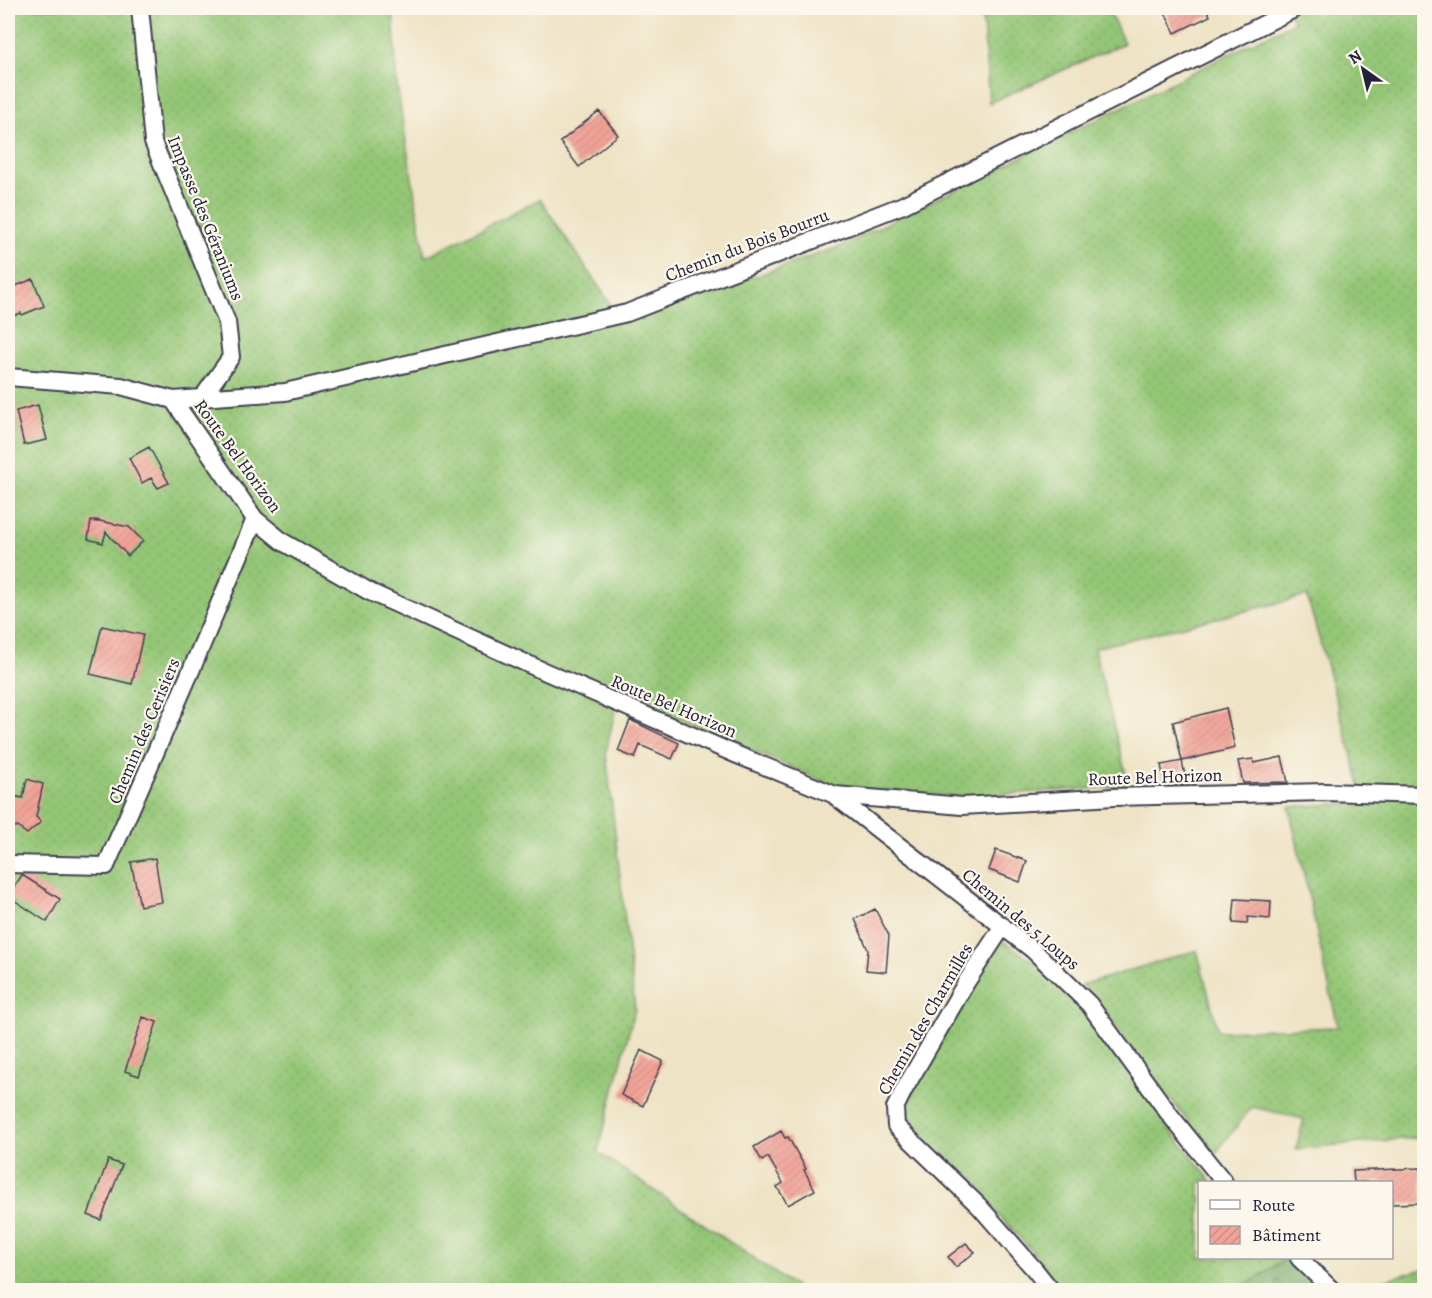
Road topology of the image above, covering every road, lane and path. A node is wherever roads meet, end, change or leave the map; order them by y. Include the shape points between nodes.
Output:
1 (140, 8) edge
2 (1296, 8) edge
3 (8, 377) edge
4 (202, 398) junction
5 (173, 400) junction
6 (255, 519) junction
7 (835, 795) junction
8 (1425, 795) edge
9 (8, 864) edge
10 (1003, 926) junction
11 (1223, 1181) edge
12 (1301, 1259) edge
13 (1051, 1290) edge
14 (1332, 1290) edge

1 - 4 street, Impasse des Géraniums via 153,142 227,322 231,357
2 - 4 street, Chemin du Bois Bourru via 903,206 627,313 285,392
3 - 5 street, Route Bel Horizon via 121,386
4 - 5 street, Chemin du Bois Bourru
5 - 6 street, Route Bel Horizon
6 - 7 street, Route Bel Horizon via 283,542 370,592
6 - 9 street, Chemin des Cerisiers via 106,866
7 - 8 street, Route Bel Horizon via 962,806 1149,796 1325,792
7 - 10 street, Chemin des 5 Loups
10 - 11 street, Chemin des 5 Loups via 1089,1004
10 - 13 street, Chemin des Charmilles via 905,1088 896,1108 896,1126 979,1206
12 - 14 street

